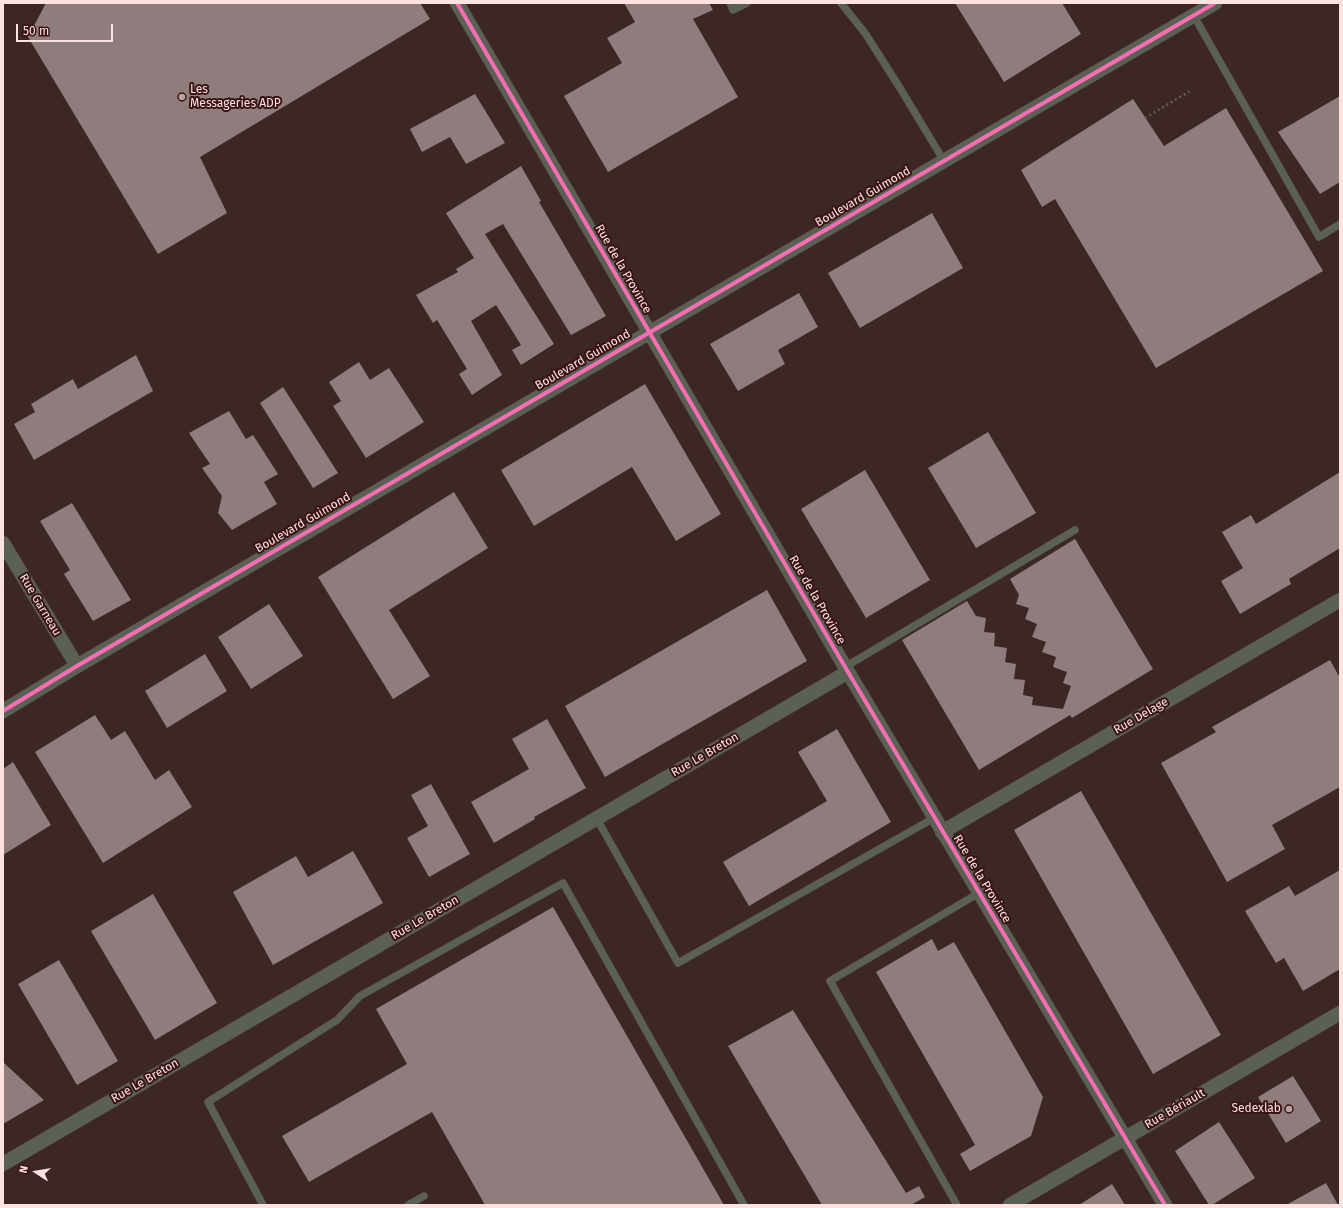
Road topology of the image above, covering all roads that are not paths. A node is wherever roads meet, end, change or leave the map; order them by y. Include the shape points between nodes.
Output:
1 (457, 3) edge
2 (730, 3) edge
3 (747, 3) edge
4 (841, 3) edge
5 (1215, 3) edge
6 (1194, 16) junction
7 (944, 162) junction
8 (1340, 224) edge
9 (649, 334) junction
10 (1075, 530) dead end
11 (3, 543) edge
12 (1340, 600) edge
13 (77, 666) junction
14 (846, 670) junction
15 (3, 711) edge
16 (597, 818) junction
17 (934, 818) junction
18 (942, 832) junction
19 (979, 893) junction
20 (1340, 1013) edge
21 (1126, 1138) junction
22 (3, 1164) edge
23 (424, 1196) dead end
24 (263, 1205) edge
25 (408, 1205) edge
26 (744, 1205) edge
27 (957, 1205) edge
28 (1010, 1205) edge
29 (1165, 1205) edge

1 - 9 street, Rue de la Province
2 - 3 lane via 733,10
4 - 7 lane via 865,33
5 - 6 street, Boulevard Guimond
6 - 7 street, Boulevard Guimond
6 - 8 lane via 1319,237
7 - 9 street, Boulevard Guimond
9 - 13 street, Boulevard Guimond
9 - 14 street, Rue de la Province
10 - 14 lane
11 - 13 street, Rue Garneau
12 - 18 street, Rue Delage
13 - 15 street, Boulevard Guimond
14 - 16 street, Rue Le Breton
14 - 17 street, Rue de la Province
16 - 17 lane via 678,963
16 - 22 street, Rue Le Breton
17 - 18 street, Rue de la Province
18 - 19 street, Rue de la Province
19 - 21 street, Rue de la Province
19 - 27 lane via 830,981
20 - 21 street, Rue Bériault
21 - 28 street, Rue Bériault
21 - 29 street, Rue de la Province
23 - 25 lane
24 - 26 lane via 208,1102 338,1020 360,996 563,883

